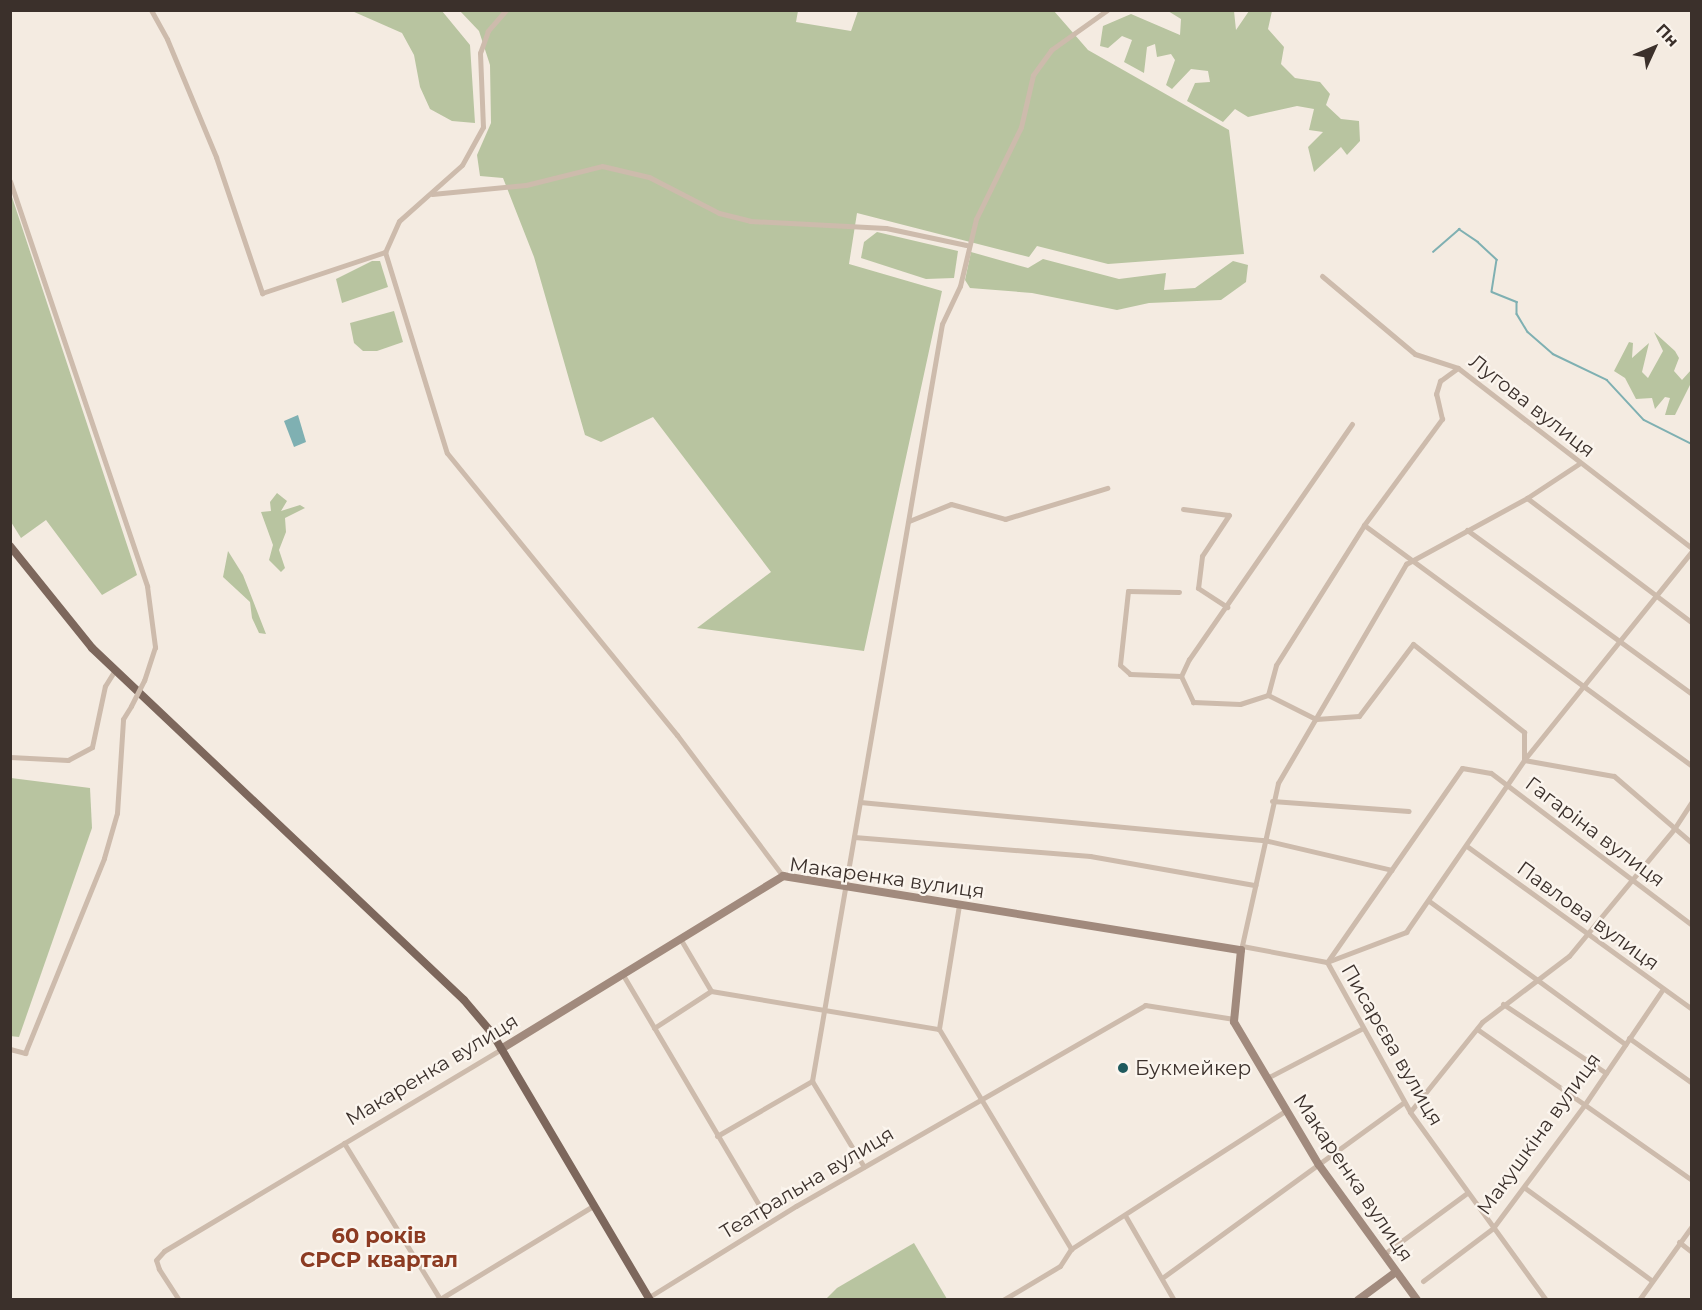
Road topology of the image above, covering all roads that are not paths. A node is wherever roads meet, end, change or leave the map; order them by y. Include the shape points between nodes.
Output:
1 (150, 10) edge
2 (506, 10) edge
3 (1107, 10) edge
4 (10, 181) edge
5 (430, 194) junction
6 (966, 246) junction
7 (385, 252) junction
8 (1322, 276) dead end
9 (1458, 368) junction
10 (1352, 424) dead end
11 (1580, 463) junction
12 (1107, 488) dead end
13 (1527, 498) junction
14 (1182, 509) dead end
15 (909, 521) junction
16 (1364, 525) junction
17 (1467, 530) junction
18 (10, 546) edge
19 (1692, 550) edge
20 (1414, 562) junction
21 (1179, 592) dead end
22 (1654, 597) junction
23 (1227, 607) junction
24 (1692, 623) edge
25 (1619, 641) junction
26 (115, 670) junction
27 (1181, 676) junction
28 (1586, 685) junction
29 (1692, 694) edge
30 (1268, 695) junction
31 (1316, 719) junction
32 (11, 759) edge
33 (1524, 760) junction
34 (1692, 766) edge
35 (1509, 785) junction
36 (1272, 801) junction
37 (1692, 801) edge
38 (860, 802) junction
39 (1409, 811) dead end
40 (1674, 829) junction
41 (854, 837) junction
42 (1264, 840) junction
43 (1692, 843) edge
44 (1468, 848) junction
45 (1392, 870) junction
46 (783, 876) junction
47 (1634, 880) junction
48 (1255, 885) junction
49 (846, 886) junction
50 (1429, 901) junction
51 (959, 905) junction
52 (1692, 925) edge
53 (1587, 936) junction
54 (681, 940) junction
55 (1241, 948) junction
56 (1328, 962) junction
57 (623, 975) junction
58 (1539, 980) junction
59 (1663, 988) junction
60 (711, 991) junction
61 (1503, 1004) junction
62 (1692, 1009) edge
63 (826, 1010) junction
64 (1234, 1019) junction
65 (654, 1028) junction
66 (1362, 1028) junction
67 (939, 1029) junction
68 (1477, 1029) junction
69 (1629, 1038) junction
70 (1624, 1044) junction
71 (10, 1049) edge
72 (501, 1049) junction
73 (1606, 1073) junction
74 (1267, 1078) junction
75 (812, 1081) junction
76 (1692, 1083) edge
77 (983, 1100) junction
78 (1404, 1102) junction
79 (1585, 1104) junction
80 (1285, 1111) junction
81 (1410, 1112) junction
82 (717, 1136) junction
83 (344, 1143) junction
84 (1319, 1165) junction
85 (864, 1167) junction
86 (1692, 1180) edge
87 (1525, 1188) junction
88 (1467, 1193) junction
89 (593, 1206) junction
90 (1126, 1217) junction
91 (769, 1222) junction
92 (1692, 1226) edge
93 (1493, 1228) junction
94 (1679, 1242) junction
95 (1071, 1249) junction
96 (1692, 1252) edge
97 (1384, 1254) junction
98 (1396, 1272) junction
99 (1162, 1278) junction
100 (1651, 1280) junction
101 (1423, 1281) dead end
102 (650, 1298) edge
103 (179, 1299) edge
104 (447, 1299) edge
105 (1003, 1299) edge
106 (1174, 1299) edge
107 (1358, 1299) edge
108 (1417, 1299) edge
109 (1546, 1299) edge
110 (1639, 1299) edge

1 - 7 street via 167,39 216,157 262,293
2 - 5 street via 488,31 480,53 483,127 462,165
3 - 6 street via 1041,61 1021,127
4 - 71 street, bridge via 147,586 155,647 144,680 123,719 117,813 100,868 26,1053
5 - 6 street via 526,185 602,166 649,177 719,213 750,221 886,228
5 - 7 street via 399,221
6 - 15 street via 960,286 942,324 935,354
7 - 46 street via 447,453 677,735
8 - 9 street, Лугова вулиця via 1415,354
9 - 11 street, Лугова вулиця
9 - 16 street via 1440,381 1436,394 1442,419
10 - 23 street
11 - 13 street
11 - 19 street, Лугова вулиця
12 - 15 street via 1005,519 951,504
13 - 17 street
13 - 22 street
14 - 23 street via 1229,515 1202,556 1198,588
15 - 38 street
16 - 20 street
16 - 30 street via 1276,665
17 - 20 street
17 - 25 street
18 - 26 main road
19 - 22 street
20 - 28 street
20 - 31 street via 1406,564
21 - 27 street via 1128,591 1120,665 1130,674
22 - 24 street
22 - 25 street
23 - 27 street
25 - 28 street
25 - 29 street
26 - 32 street via 105,686 92,747 68,760
26 - 72 main road via 464,1000
27 - 30 street via 1193,702 1240,704
28 - 33 street
28 - 34 street
30 - 31 street
31 - 33 street via 1359,716 1413,644 1524,732
31 - 36 street
33 - 35 street
33 - 40 street via 1614,776
35 - 44 street
35 - 45 street, Гагаріна вулиця via 1491,773 1462,768
35 - 47 street, Гагаріна вулиця
36 - 39 street
36 - 42 street
37 - 40 street
38 - 41 street
38 - 42 street
40 - 43 street
40 - 47 street
41 - 48 street via 1090,856
41 - 49 street
42 - 45 street
42 - 48 street
44 - 50 street
44 - 53 street, Павлова вулиця
45 - 56 street
46 - 49 street, Макаренка вулиця
46 - 54 street, Макаренка вулиця
47 - 52 street, Гагаріна вулиця
47 - 53 street
48 - 55 street
49 - 51 street, Макаренка вулиця
49 - 63 street
50 - 56 street via 1406,932
50 - 58 street
51 - 55 street, Макаренка вулиця
51 - 67 street
53 - 58 street
53 - 59 street, Павлова вулиця
54 - 57 street, Макаренка вулиця
54 - 60 street
55 - 56 street, Писарєва вулиця
55 - 64 street
56 - 66 street, Писарєва вулиця
57 - 65 street
57 - 72 street, Макаренка вулиця
58 - 61 street
58 - 70 street
59 - 62 street, Павлова вулиця
59 - 69 street, Макушкіна вулиця
60 - 63 street
60 - 65 street
61 - 68 street
61 - 73 street
63 - 67 street
63 - 75 street
64 - 74 street, Макаренка вулиця
64 - 77 street, Театральна вулиця via 1145,1005
65 - 82 street
66 - 74 street
66 - 78 street, Писарєва вулиця
67 - 77 street
68 - 79 street
68 - 81 street
69 - 70 street, Макушкіна вулиця
69 - 76 street
70 - 73 street, Макушкіна вулиця
72 - 83 street, Макаренка вулиця
72 - 89 main road
73 - 79 street, Макушкіна вулиця
74 - 80 street, Макаренка вулиця
75 - 82 street
75 - 85 street
77 - 85 street, Театральна вулиця
77 - 95 street
78 - 81 street, Писарєва вулиця
78 - 84 street
79 - 86 street
79 - 87 street, Макушкіна вулиця
80 - 84 street, Макаренка вулиця
80 - 90 street
81 - 88 street, Писарєва вулиця
82 - 91 street
83 - 103 street, Макаренка вулиця via 156,1260
83 - 104 street via 440,1299
84 - 97 street, Макаренка вулиця
84 - 99 street
85 - 91 street, Театральна вулиця
87 - 93 street, Макушкіна вулиця
87 - 100 street
88 - 93 street, Писарєва вулиця
88 - 97 street
89 - 102 main road
89 - 104 street
90 - 95 street
90 - 99 street
91 - 102 street, Театральна вулиця
92 - 94 street
93 - 101 street, Макушкіна вулиця
93 - 109 street, Писарєва вулиця
94 - 96 street
94 - 100 street
95 - 105 street via 1060,1266
97 - 98 street, Макаренка вулиця
98 - 107 street
98 - 108 street, Макаренка вулиця
99 - 106 street
100 - 110 street

